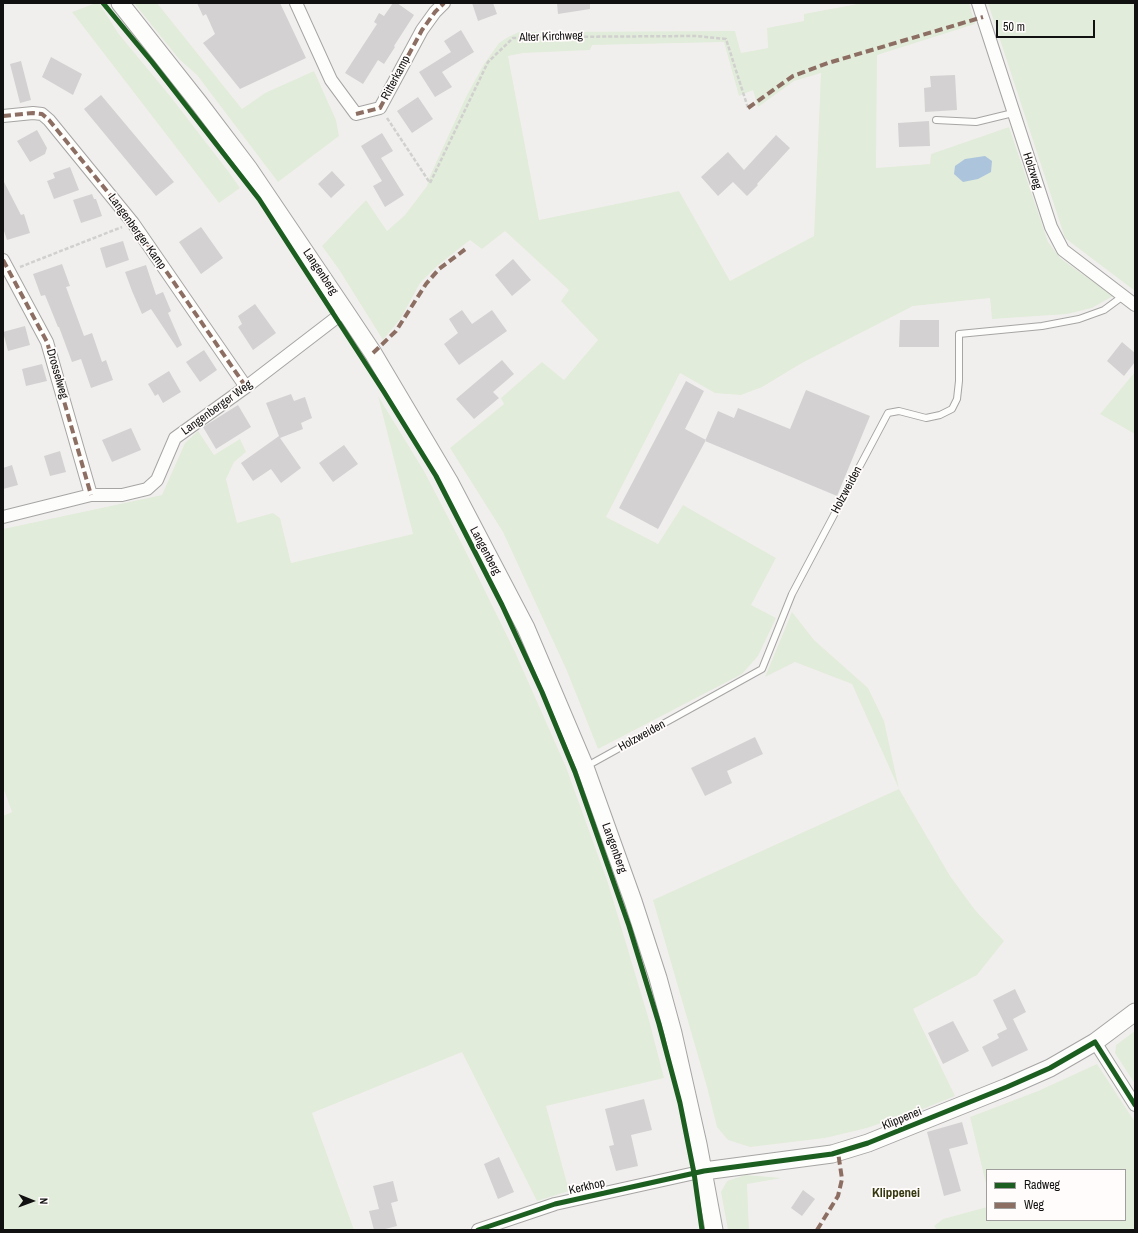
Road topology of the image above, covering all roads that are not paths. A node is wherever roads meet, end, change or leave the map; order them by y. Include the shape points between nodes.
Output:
1 (120, 3) edge
2 (296, 3) edge
3 (444, 3) edge
4 (978, 3) edge
5 (1013, 113) junction
6 (3, 116) edge
7 (936, 120) dead end
8 (3, 260) edge
9 (1123, 296) junction
10 (1135, 305) edge
11 (346, 311) junction
12 (246, 387) junction
13 (91, 495) junction
14 (3, 517) edge
15 (585, 767) junction
16 (1135, 1012) edge
17 (1095, 1042) junction
18 (1135, 1105) edge
19 (704, 1171) junction
20 (478, 1230) edge
21 (714, 1230) edge

1 - 11 main road, Langenberg via 249,168
2 - 3 street, Ritterkamp via 331,80 356,114 380,108 422,30
4 - 5 street, Holzweg
5 - 7 lane via 976,122
5 - 9 street, Holzweg via 1051,227 1063,250
6 - 12 street, Langenberger Kamp via 33,113 42,114 49,120 133,223
8 - 13 street, Drosselweg via 47,342
9 - 10 street, Holzweg
9 - 15 lane, Holzweiden via 1104,310 1079,319 1042,326 959,334 959,381 957,400 952,409 926,418 899,410 888,414 792,594 762,669
11 - 12 street, Langenberger Weg
11 - 15 main road, Langenberg via 449,481 526,628
12 - 13 street, Langenberger Weg via 175,438 157,480 147,489 122,495
13 - 14 street, Langenberger Weg
15 - 19 main road, Langenberg via 658,978
16 - 17 main road, Klippenei
17 - 18 street
17 - 19 main road, Klippenei via 1050,1068 868,1144 832,1154
19 - 20 street, Kerkhop via 555,1204
19 - 21 main road, Langenberg

